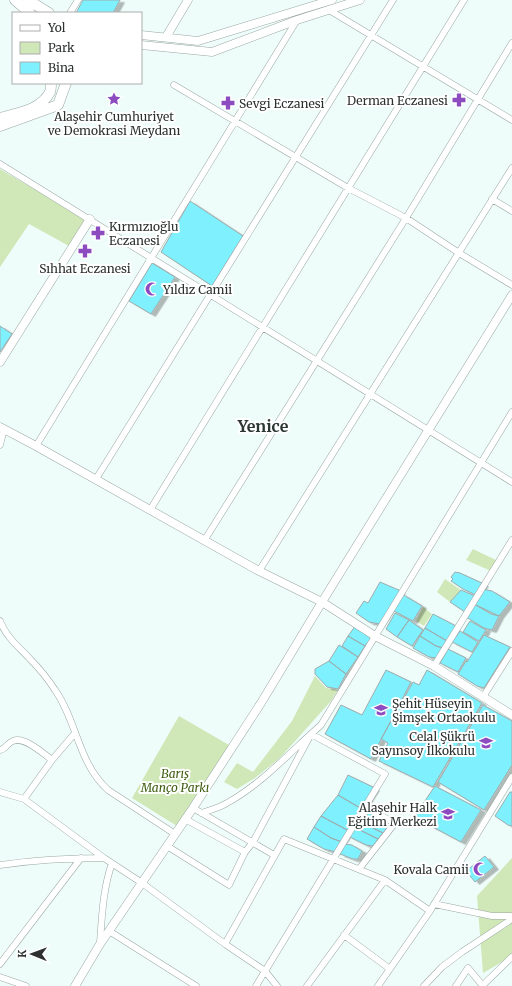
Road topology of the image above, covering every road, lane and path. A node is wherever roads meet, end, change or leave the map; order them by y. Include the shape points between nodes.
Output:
1 (78, 0) edge
2 (188, 0) edge
3 (312, 0) edge
4 (332, 0) edge
5 (360, 0) edge
6 (393, 0) edge
7 (464, 0) edge
8 (25, 5) edge
9 (307, 8) junction
10 (329, 10) junction
11 (46, 12) edge
12 (71, 12) edge
13 (297, 20) junction
14 (142, 35) edge
15 (371, 35) junction
16 (166, 37) junction
17 (512, 43) edge
18 (142, 45) edge
19 (423, 66) junction
20 (66, 84) edge
21 (174, 84) dead end
22 (50, 86) edge
23 (477, 99) junction
24 (0, 118) edge
25 (234, 120) junction
26 (512, 120) edge
27 (0, 126) edge
28 (295, 156) junction
29 (0, 164) edge
30 (512, 168) edge
31 (506, 178) junction
32 (512, 181) edge
33 (348, 188) junction
34 (492, 199) junction
35 (512, 211) edge
36 (406, 218) junction
37 (90, 219) junction
38 (459, 253) junction
39 (151, 257) junction
40 (512, 285) edge
41 (210, 294) junction
42 (512, 295) edge
43 (263, 327) junction
44 (316, 360) junction
45 (0, 362) edge
46 (370, 394) junction
47 (512, 412) edge
48 (2, 428) edge
49 (428, 431) junction
50 (0, 445) edge
51 (36, 446) junction
52 (480, 463) junction
53 (96, 480) junction
54 (512, 482) edge
55 (150, 510) junction
56 (204, 540) junction
57 (512, 540) edge
58 (259, 571) junction
59 (322, 602) junction
60 (0, 621) edge
61 (375, 636) junction
62 (512, 651) edge
63 (434, 666) junction
64 (484, 697) junction
65 (512, 715) edge
66 (75, 733) junction
67 (311, 734) junction
68 (0, 750) edge
69 (52, 760) junction
70 (512, 777) edge
71 (0, 792) edge
72 (24, 799) junction
73 (364, 807) junction
74 (193, 808) junction
75 (201, 813) junction
76 (185, 819) junction
77 (175, 834) junction
78 (253, 842) junction
79 (167, 846) junction
80 (245, 852) junction
81 (274, 855) junction
82 (80, 858) junction
83 (104, 858) junction
84 (333, 859) junction
85 (112, 863) junction
86 (0, 865) edge
87 (359, 869) junction
88 (385, 880) junction
89 (142, 883) junction
90 (434, 904) junction
91 (430, 911) junction
92 (512, 916) edge
93 (512, 919) edge
94 (109, 931) junction
95 (344, 936) junction
96 (100, 944) junction
97 (225, 944) junction
98 (512, 957) edge
99 (1, 960) edge
100 (390, 969) junction
101 (265, 971) junction
102 (0, 977) edge
103 (192, 985) edge
104 (483, 985) edge
105 (26, 986) edge
106 (75, 986) edge
107 (256, 986) edge
108 (277, 986) edge
109 (307, 986) edge
110 (378, 986) edge
111 (424, 986) edge
112 (456, 986) edge

1 - 12 street
2 - 16 street
3 - 9 street
4 - 9 street
5 - 10 street
6 - 15 street
7 - 19 street
8 - 11 main road
9 - 16 street via 198,41
10 - 13 street
10 - 15 street
13 - 18 street via 212,52
13 - 25 street
14 - 16 street
15 - 19 street
15 - 28 street
17 - 23 street
19 - 23 street
19 - 33 street
20 - 27 main road via 58,105
21 - 25 street
22 - 24 main road via 41,103
23 - 26 street
23 - 36 street
25 - 28 street
25 - 39 street
28 - 33 street
28 - 41 street
29 - 37 street
30 - 31 street
31 - 32 street
31 - 34 street
33 - 36 street
33 - 43 street
34 - 35 street
34 - 38 street
36 - 38 street
36 - 44 street
37 - 39 street
37 - 45 street
38 - 40 street
38 - 46 street
39 - 41 street
39 - 51 street
41 - 43 street
41 - 53 street
42 - 49 street
43 - 44 street
43 - 55 street
44 - 46 street
44 - 56 street
46 - 49 street
46 - 58 street
47 - 52 street
48 - 50 street
48 - 51 street
49 - 52 street
49 - 59 street
51 - 53 street
52 - 54 street
52 - 61 street
53 - 55 street
55 - 56 street
56 - 58 street
57 - 63 street
58 - 59 street
59 - 61 street
59 - 74 street
60 - 66 street via 11,640 56,691
61 - 63 street
61 - 67 street via 321,725
62 - 64 street
63 - 64 street
64 - 65 street
66 - 69 street
66 - 77 street via 98,781
67 - 73 street via 385,774
67 - 75 street via 252,787 226,804
67 - 78 street
68 - 69 street via 15,740 21,740
69 - 72 street
70 - 90 street
71 - 72 street
72 - 83 street
73 - 84 street
73 - 87 street via 395,823
74 - 75 street
74 - 76 street
75 - 78 street
76 - 77 street
76 - 80 street
77 - 79 street
78 - 80 street
78 - 81 street
79 - 80 street via 229,885
79 - 89 street
81 - 84 street via 284,839
81 - 97 street
82 - 83 street
82 - 86 street
82 - 99 street
83 - 85 street
84 - 87 street
84 - 101 street
85 - 89 street
85 - 96 street via 102,905
87 - 88 street
88 - 91 street
88 - 95 street
89 - 94 street
89 - 97 street
90 - 91 street
90 - 92 street via 492,916
91 - 100 street
93 - 111 street via 462,952
94 - 96 street
94 - 103 street
95 - 100 street
95 - 109 street
96 - 106 street
97 - 101 street
98 - 104 street
100 - 110 street
101 - 107 street
101 - 108 street
102 - 105 street
104 - 112 street via 468,968

